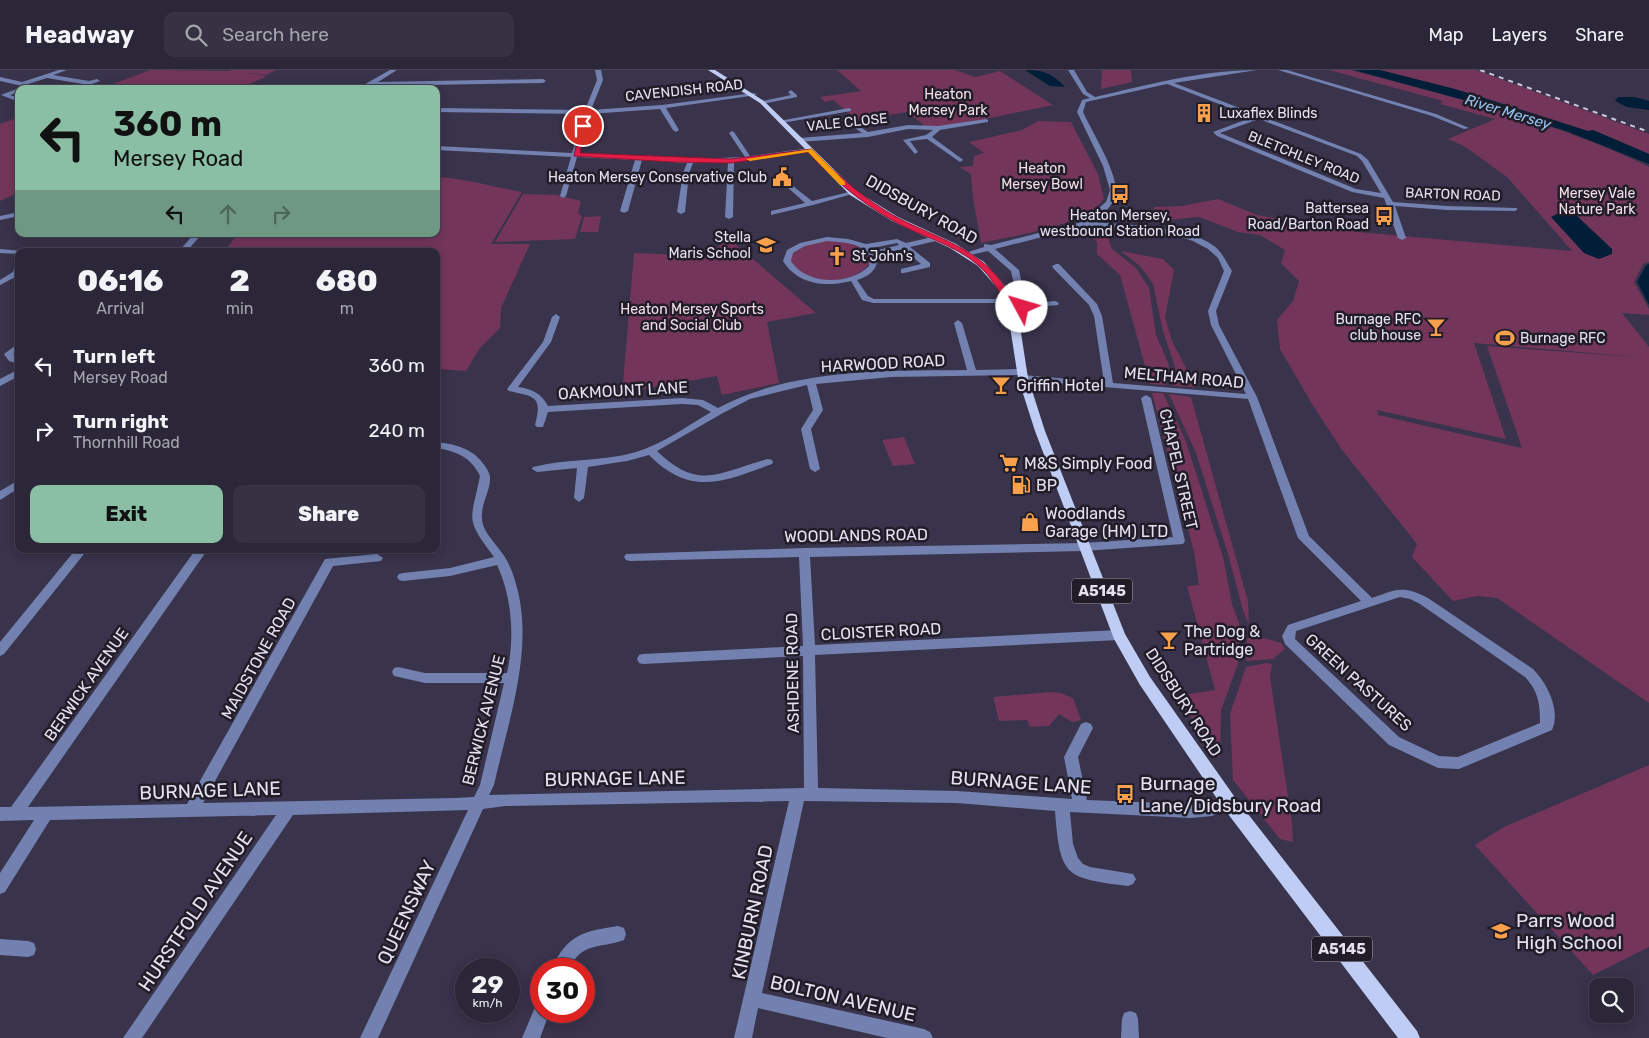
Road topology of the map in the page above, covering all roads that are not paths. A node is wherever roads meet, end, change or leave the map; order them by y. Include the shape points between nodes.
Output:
1 (64, 70) edge
2 (394, 70) edge
3 (598, 70) edge
4 (711, 70) edge
5 (1071, 70) edge
6 (1254, 70) edge
7 (1285, 70) edge
8 (46, 76) junction
9 (0, 79) edge
10 (10, 81) junction
11 (97, 81) dead end
12 (542, 81) dead end
13 (1168, 82) junction
14 (0, 84) edge
15 (369, 84) joint
16 (16, 85) edge
17 (27, 85) edge
18 (15, 90) edge
19 (754, 95) junction
20 (795, 96) dead end
21 (1092, 98) junction
22 (15, 99) edge
23 (762, 102) junction
24 (662, 107) junction
25 (440, 110) edge
26 (849, 110) dead end
27 (587, 112) junction
28 (1259, 117) junction
29 (782, 121) junction
30 (986, 121) dead end
31 (854, 125) dead end
32 (938, 128) junction
33 (1466, 128) dead end
34 (676, 130) dead end
35 (732, 133) dead end
36 (868, 135) junction
37 (928, 137) junction
38 (799, 140) junction
39 (440, 148) edge
40 (810, 150) junction
41 (915, 152) dead end
42 (576, 154) junction
43 (639, 159) junction
44 (749, 159) junction
45 (960, 160) dead end
46 (691, 161) junction
47 (731, 161) junction
48 (787, 184) dead end
49 (853, 193) junction
50 (562, 196) dead end
51 (1385, 196) junction
52 (811, 204) junction
53 (1391, 204) junction
54 (1515, 209) dead end
55 (624, 211) dead end
56 (681, 212) dead end
57 (774, 213) dead end
58 (15, 215) edge
59 (729, 217) dead end
60 (0, 218) edge
61 (1094, 218) junction
62 (1085, 224) junction
63 (1109, 226) junction
64 (926, 234) junction
65 (195, 237) edge
66 (937, 238) junction
67 (1402, 238) dead end
68 (897, 241) junction
69 (1012, 241) junction
70 (904, 246) junction
71 (864, 247) junction
72 (989, 247) junction
73 (186, 248) edge
74 (0, 251) edge
75 (15, 252) edge
76 (963, 252) junction
77 (872, 254) junction
78 (981, 264) junction
79 (1056, 266) dead end
80 (904, 271) dead end
81 (15, 274) edge
82 (853, 279) junction
83 (0, 283) edge
84 (1021, 298) dead end
85 (1055, 303) dead end
86 (1011, 304) junction
87 (556, 317) dead end
88 (958, 324) dead end
89 (15, 348) edge
90 (4, 355) edge
91 (972, 373) junction
92 (15, 375) edge
93 (1022, 375) junction
94 (811, 382) junction
95 (0, 384) edge
96 (1110, 386) junction
97 (1252, 397) junction
98 (1146, 398) dead end
99 (544, 409) junction
100 (717, 411) junction
101 (540, 425) dead end
102 (440, 445) edge
103 (650, 451) junction
104 (768, 462) dead end
105 (584, 463) junction
106 (537, 469) dead end
107 (815, 469) dead end
108 (15, 486) edge
109 (0, 496) edge
110 (578, 498) dead end
111 (1084, 547) junction
112 (804, 552) junction
113 (79, 553) edge
114 (199, 553) edge
115 (630, 556) dead end
116 (377, 558) dead end
117 (500, 560) junction
118 (403, 577) dead end
119 (1369, 602) junction
120 (1120, 635) junction
121 (0, 651) edge
122 (809, 651) junction
123 (643, 658) dead end
124 (398, 672) dead end
125 (513, 678) junction
126 (1086, 728) dead end
127 (805, 794) junction
128 (477, 803) junction
129 (1223, 804) junction
130 (1062, 806) junction
131 (1081, 806) junction
132 (290, 807) junction
133 (191, 811) junction
134 (15, 813) junction
135 (46, 813) junction
136 (0, 814) edge
137 (1128, 879) dead end
138 (0, 887) edge
139 (618, 934) dead end
140 (0, 947) edge
141 (28, 949) dead end
142 (565, 958) edge
143 (753, 999) junction
144 (1130, 1019) dead end
145 (537, 1023) edge
146 (132, 1038) edge
147 (369, 1038) edge
148 (531, 1038) edge
149 (743, 1038) edge
150 (924, 1038) edge
151 (1130, 1038) edge
152 (1410, 1038) edge

1 - 8 street
2 - 15 street
3 - 27 street via 600,80
4 - 19 main road, DIDSBURY ROAD / A5145
5 - 21 street via 1085,93
6 - 13 street
7 - 33 street via 1434,115
8 - 11 street via 89,83
8 - 17 street
9 - 10 street
10 - 14 street
10 - 16 street
12 - 15 street
13 - 21 street
13 - 28 street
18 - 22 street via 4,95
19 - 23 main road, DIDSBURY ROAD / A5145
19 - 24 street, CAVENDISH ROAD
20 - 23 street
21 - 61 street via 1082,103 1080,112 1108,169 1113,194
23 - 29 main road, DIDSBURY ROAD / A5145
24 - 27 street, CAVENDISH ROAD
24 - 34 street
25 - 27 street, CAVENDISH ROAD
26 - 29 street
27 - 42 street
28 - 51 street via 1357,154 1365,160
28 - 51 street, BLETCHLEY ROAD via 1216,132 1354,191
29 - 38 main road, DIDSBURY ROAD / A5145
30 - 32 street, VALE CLOSE
31 - 36 street
32 - 36 street, VALE CLOSE via 908,127
32 - 37 street
35 - 44 street
36 - 38 street, VALE CLOSE
37 - 41 street via 906,140
37 - 45 street
38 - 40 main road, DIDSBURY ROAD / A5145
39 - 42 street
40 - 44 street
40 - 49 main road, DIDSBURY ROAD / A5145
42 - 43 street
42 - 50 street
43 - 46 street
43 - 55 street
44 - 47 street
46 - 47 street
46 - 56 street via 686,173
47 - 59 street
48 - 52 street
49 - 52 street
49 - 64 main road, DIDSBURY ROAD / A5145
51 - 53 street
52 - 57 street
53 - 54 street, BARTON ROAD
53 - 67 street
58 - 60 street
61 - 62 street
61 - 63 street
62 - 63 street
62 - 69 street
63 - 97 street via 1174,233 1194,239 1221,256 1228,271 1212,311 1215,326
64 - 66 main road, DIDSBURY ROAD / A5145
64 - 68 street
65 - 73 street
66 - 70 street
66 - 76 main road, DIDSBURY ROAD / A5145
68 - 70 street
68 - 71 street
69 - 72 street
69 - 72 street
70 - 77 street
70 - 80 street via 927,265
71 - 77 street
71 - 82 street via 841,239 814,240 792,249 787,255 790,269 810,280 832,282
72 - 76 street
72 - 78 street
72 - 84 street via 1015,270
74 - 75 street
76 - 78 main road, DIDSBURY ROAD / A5145
77 - 82 street via 872,268
78 - 86 main road, DIDSBURY ROAD / A5145 via 1004,290
79 - 96 street via 1093,304
81 - 83 street
82 - 86 street via 865,298 874,301
85 - 86 street via 1036,307
86 - 93 main road, DIDSBURY ROAD / A5145
87 - 99 street via 547,342 512,389 536,394
88 - 91 street
89 - 90 street
91 - 93 street, HARWOOD ROAD
91 - 94 street, HARWOOD ROAD
92 - 95 street
93 - 96 street, MELTHAM ROAD
93 - 111 main road, DIDSBURY ROAD / A5145
94 - 100 street, HARWOOD ROAD via 761,392
94 - 107 street via 818,410 806,429
96 - 97 street, MELTHAM ROAD
97 - 119 street via 1304,538
98 - 111 street, CHAPEL STREET via 1179,541
99 - 100 street, OAKMOUNT LANE via 682,401 700,402
99 - 101 street, OAKMOUNT LANE
100 - 103 street, HARWOOD ROAD
102 - 117 street, BERWICK AVENUE via 450,446 475,458 483,472 484,487 477,524
103 - 104 street via 675,472 692,478 727,476
103 - 105 street, HARWOOD ROAD
105 - 106 street, HARWOOD ROAD
105 - 110 street
108 - 109 street
111 - 112 street, WOODLANDS ROAD
111 - 120 main road, DIDSBURY ROAD / A5145
112 - 115 street, WOODLANDS ROAD
112 - 122 street, ASHDENE ROAD
113 - 121 street
114 - 134 street, BERWICK AVENUE
116 - 133 street, MAIDSTONE ROAD via 329,562
117 - 118 street via 450,572
117 - 125 street, BERWICK AVENUE via 513,593 516,616 518,645
119 - 119 street, GREEN PASTURES via 1292,628 1288,636 1293,646 1394,741 1438,762 1458,762 1547,726 1547,701 1542,686 1529,672 1412,594 1400,593
120 - 122 street, CLOISTER ROAD
120 - 129 main road, DIDSBURY ROAD / A5145 via 1145,681 1214,780
122 - 123 street, CLOISTER ROAD
122 - 127 street, ASHDENE ROAD
124 - 125 street via 425,678
125 - 128 street, BERWICK AVENUE via 486,785
126 - 131 street via 1071,758
127 - 128 street, BURNAGE LANE
127 - 130 street, BURNAGE LANE via 957,797
127 - 143 street, KINBURN ROAD
128 - 132 street, BURNAGE LANE
128 - 147 street, QUEENSWAY
129 - 131 street, BURNAGE LANE via 1191,811
129 - 152 main road, A5145 via 1274,861
130 - 131 street, BURNAGE LANE
130 - 137 street via 1069,856 1074,868 1084,873
132 - 133 street, BURNAGE LANE
132 - 146 street, HURSTFOLD AVENUE
133 - 135 street, BURNAGE LANE
134 - 135 street, BURNAGE LANE
134 - 136 street, BURNAGE LANE
135 - 138 street
139 - 142 street via 576,944
140 - 141 street
143 - 149 street, KINBURN ROAD
143 - 150 street, BOLTON AVENUE
144 - 151 street
145 - 148 street

